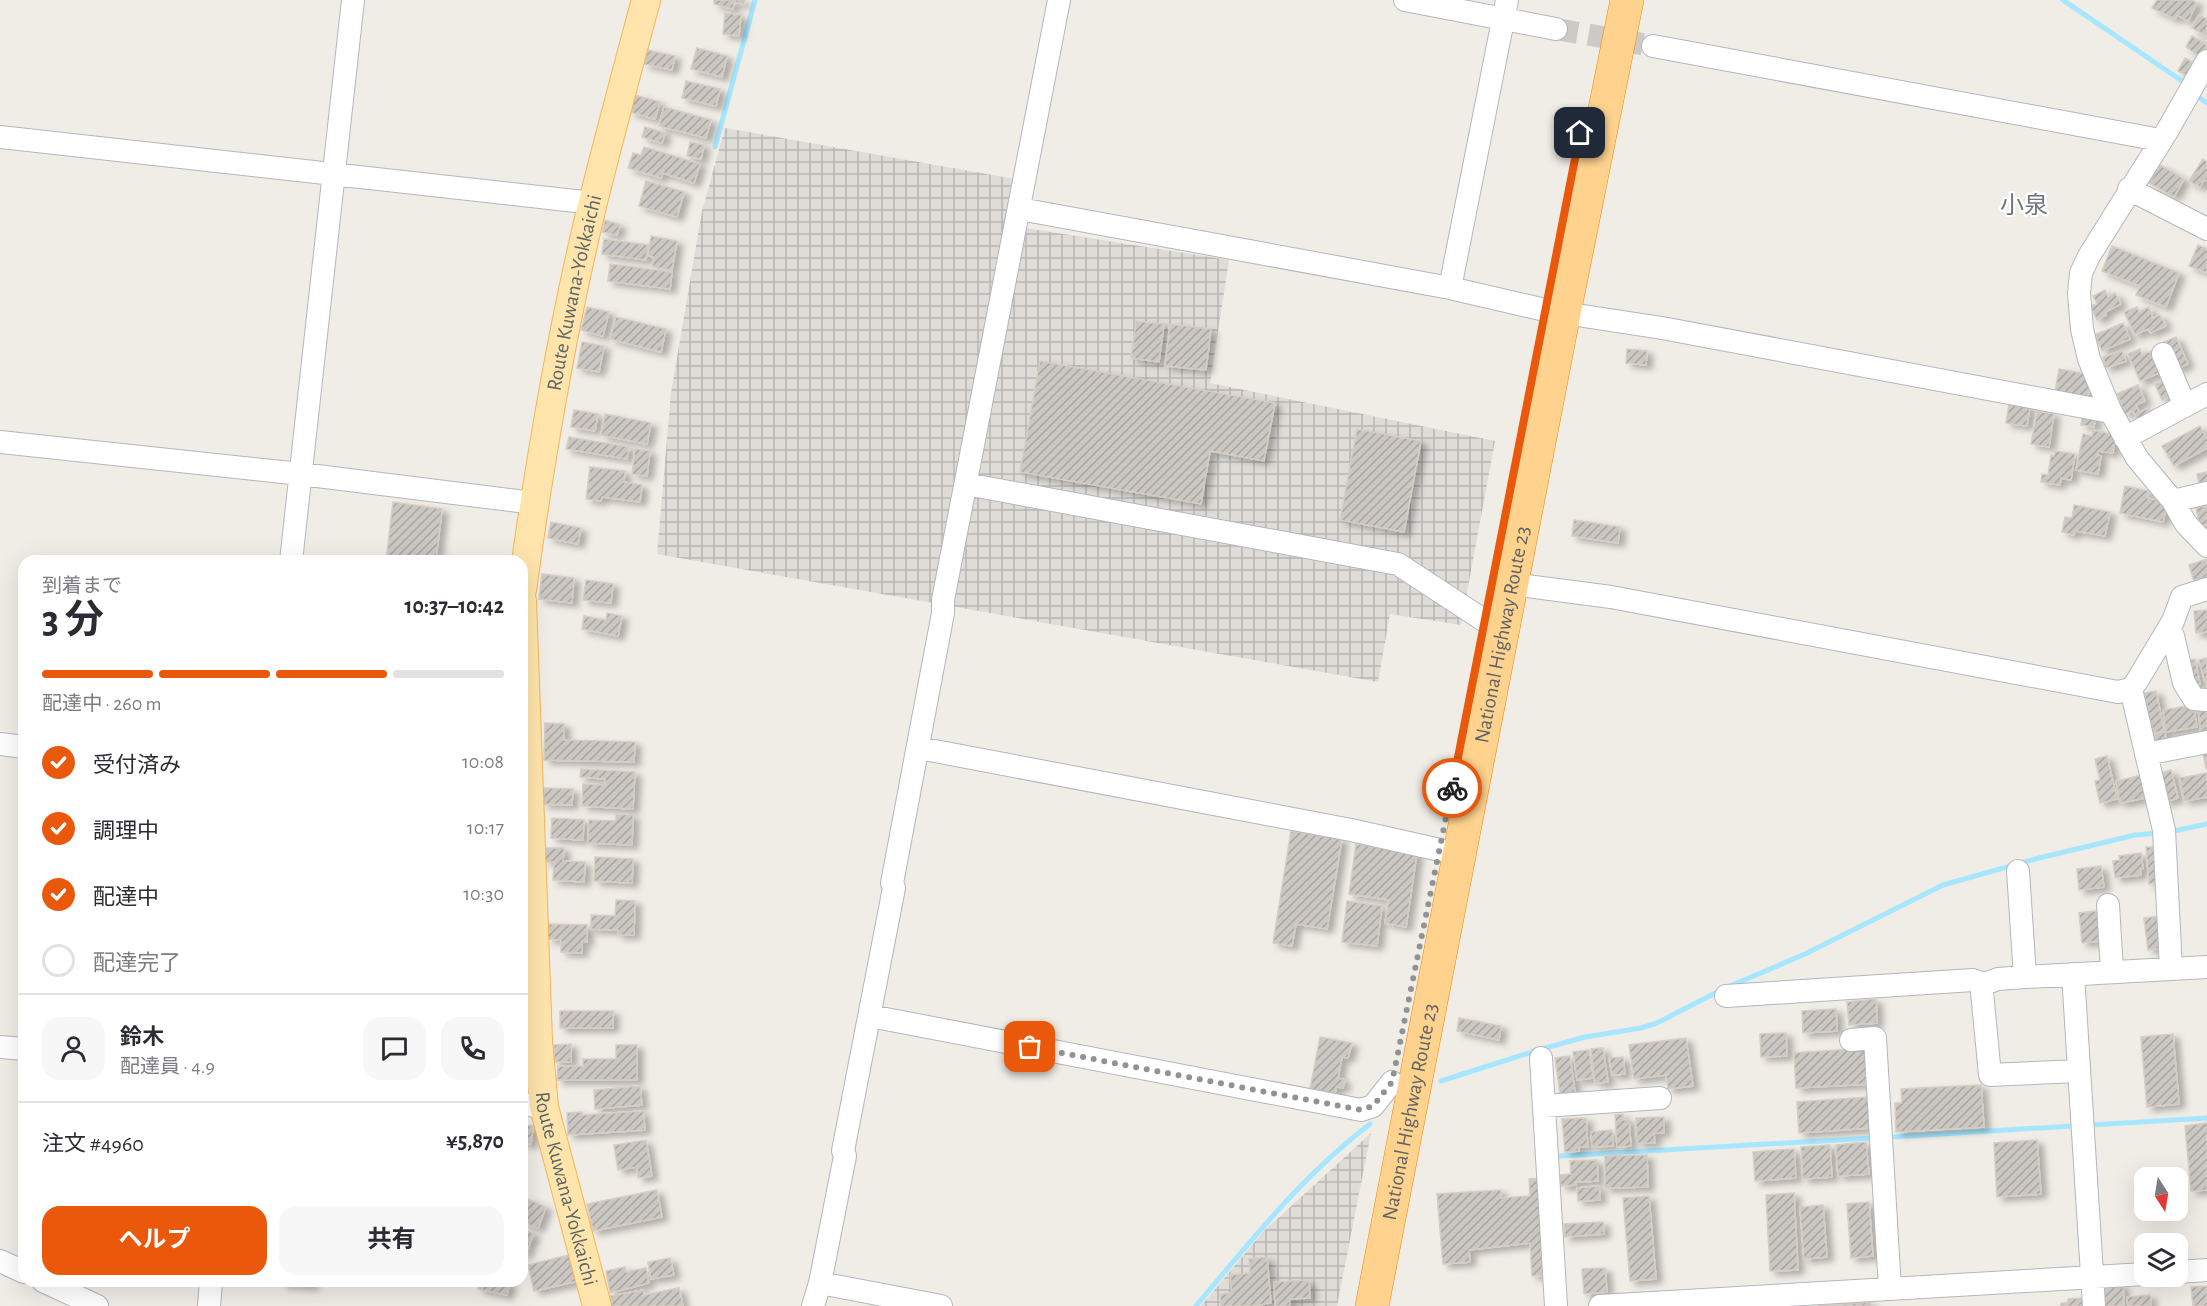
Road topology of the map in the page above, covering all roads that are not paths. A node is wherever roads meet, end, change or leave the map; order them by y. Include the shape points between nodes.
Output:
1 (352, 0) edge
2 (646, 0) edge
3 (1059, 0) edge
4 (1404, 0) edge
5 (1605, 0) edge
6 (1627, 0) edge
7 (1505, 9) edge
8 (1556, 29) tunnel mouth
9 (1653, 46) tunnel mouth
10 (2207, 61) edge
11 (0, 137) edge
12 (2160, 140) junction
13 (333, 173) junction
14 (2129, 189) junction
15 (593, 203) junction
16 (1020, 209) junction
17 (2207, 230) edge
18 (1450, 288) junction
19 (1555, 312) junction
20 (2163, 354) dead end
21 (2207, 394) edge
22 (2185, 406) junction
23 (2110, 412) junction
24 (2125, 438) junction
25 (0, 442) edge
26 (301, 474) junction
27 (966, 484) junction
28 (2207, 493) edge
29 (2173, 501) junction
30 (534, 503) junction
31 (2207, 546) edge
32 (292, 555) edge
33 (527, 555) edge
34 (1512, 584) junction
35 (2207, 589) edge
36 (1485, 621) junction
37 (2167, 632) junction
38 (2130, 689) junction
39 (2206, 699) edge
40 (2207, 742) edge
41 (0, 744) edge
42 (18, 746) edge
43 (919, 748) junction
44 (2146, 754) junction
45 (1440, 850) junction
46 (528, 858) edge
47 (2018, 871) dead end
48 (2108, 905) dead end
49 (2207, 967) edge
50 (2172, 969) junction
51 (2112, 972) junction
52 (2073, 974) junction
53 (2025, 977) junction
54 (1984, 984) junction
55 (1726, 996) dead end
56 (870, 1017) junction
57 (1851, 1040) dead end
58 (0, 1047) edge
59 (18, 1048) edge
60 (1541, 1058) dead end
61 (2079, 1071) junction
62 (1392, 1082) junction
63 (1660, 1098) dead end
64 (533, 1105) edge
65 (1544, 1106) junction
66 (0, 1261) edge
67 (18, 1269) edge
68 (2207, 1270) edge
69 (2188, 1271) edge
70 (2134, 1275) edge
71 (2092, 1277) junction
72 (820, 1283) junction
73 (56, 1287) edge
74 (211, 1287) edge
75 (1890, 1289) junction
76 (97, 1306) edge
77 (209, 1306) edge
78 (597, 1306) edge
79 (813, 1306) edge
80 (941, 1306) edge
81 (1353, 1306) edge
82 (1372, 1306) edge
83 (1556, 1306) edge
84 (1600, 1306) edge
85 (2094, 1306) edge

1 - 13 street
2 - 15 main road, Route Kuwana-Yokkaichi
3 - 16 street
4 - 7 street
5 - 19 highway, National Highway Route 23
6 - 19 highway, National Highway Route 23
7 - 8 street
7 - 18 street
9 - 12 street
10 - 12 street
11 - 13 street
12 - 14 street
13 - 15 street
13 - 26 street
14 - 17 street
14 - 23 street via 2089,256 2081,273 2079,292 2089,359
15 - 30 main road, Route Kuwana-Yokkaichi
16 - 18 street
16 - 27 street
18 - 19 street
19 - 23 street via 1662,328
19 - 34 highway, National Highway Route 23
19 - 36 highway, National Highway Route 23
20 - 22 street
21 - 22 street
22 - 24 street
23 - 24 street
24 - 29 street
25 - 26 street
26 - 30 street
26 - 32 street
27 - 36 street via 1398,564
27 - 43 street
28 - 29 street
29 - 31 street via 2186,524
30 - 33 main road, Route Kuwana-Yokkaichi
34 - 38 street via 1611,597 2109,691
34 - 82 highway, National Highway Route 23
35 - 37 street via 2182,597
36 - 45 highway, National Highway Route 23
37 - 38 street
37 - 39 street via 2173,636 2184,684 2194,699
38 - 44 street
40 - 44 street
41 - 42 street
43 - 45 street
43 - 56 street
44 - 50 street via 2164,830
45 - 62 highway, National Highway Route 23
46 - 64 main road, Route Kuwana-Yokkaichi via 538,1041
47 - 53 street
48 - 51 street
49 - 50 street
50 - 51 street
51 - 52 street
52 - 53 street
52 - 61 street
53 - 54 street
54 - 55 street via 1973,980
54 - 61 street via 1990,1075
56 - 62 street via 1361,1110 1373,1106
56 - 72 street
57 - 75 street via 1875,1038
58 - 59 street
60 - 65 street
61 - 71 street
62 - 81 highway, National Highway Route 23
63 - 65 street
64 - 78 main road, Route Kuwana-Yokkaichi
65 - 83 street
66 - 67 street
68 - 69 street
70 - 71 street
71 - 75 street
71 - 85 street
72 - 79 street
72 - 80 street
73 - 76 street
74 - 77 street
75 - 84 street

